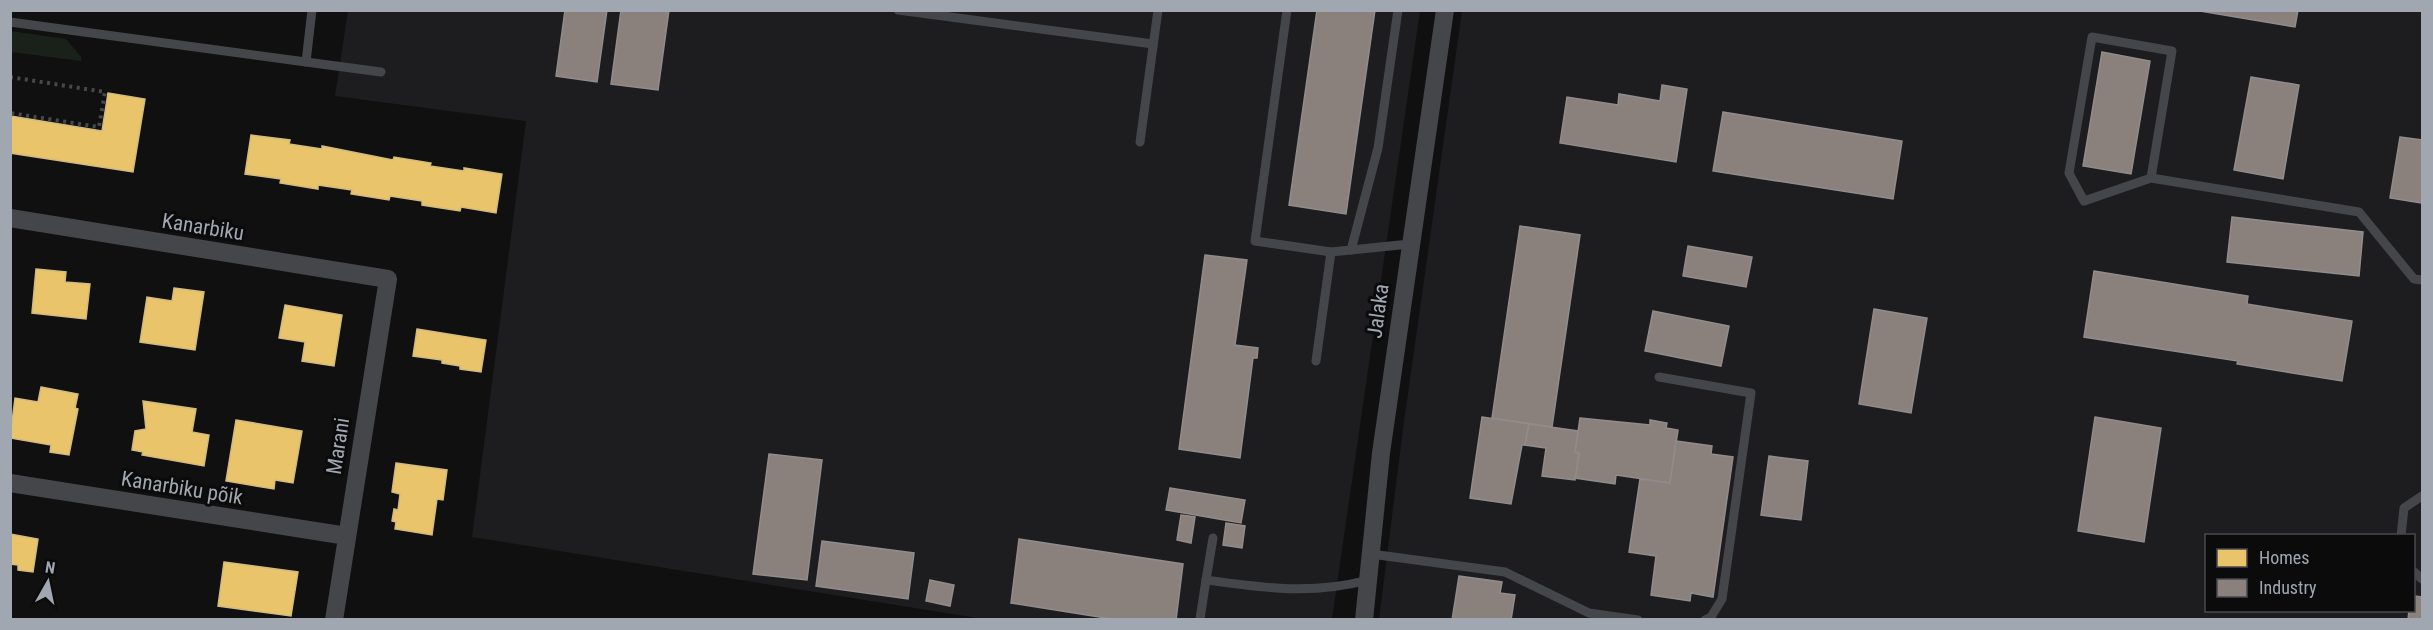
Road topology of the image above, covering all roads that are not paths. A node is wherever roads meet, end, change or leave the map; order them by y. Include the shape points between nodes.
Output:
1 (312, 10) edge
2 (898, 10) edge
3 (1158, 10) edge
4 (1287, 10) edge
5 (1398, 10) edge
6 (1445, 10) edge
7 (10, 22) edge
8 (1154, 44) junction
9 (306, 62) junction
10 (381, 72) dead end
11 (1140, 142) dead end
12 (2151, 178) junction
13 (10, 218) edge
14 (1410, 244) junction
15 (1351, 250) junction
16 (1330, 252) junction
17 (388, 279) joint
18 (2422, 280) edge
19 (1316, 361) dead end
20 (1659, 377) dead end
21 (10, 483) edge
22 (2422, 496) edge
23 (2401, 534) edge
24 (347, 536) junction
25 (1213, 538) dead end
26 (1371, 554) junction
27 (1206, 580) junction
28 (1368, 580) junction
29 (1200, 619) edge
30 (334, 620) edge
31 (1364, 620) edge
32 (1638, 620) edge
33 (1705, 620) edge

1 - 9 lane
2 - 8 lane
3 - 8 lane
4 - 16 lane via 1255,241
5 - 15 lane via 1378,147
6 - 14 street, Jalaka
7 - 9 lane
8 - 11 lane
9 - 10 lane
12 - 12 lane via 2172,51 2092,38 2069,173 2084,201
12 - 18 lane via 2359,212 2414,279
13 - 17 street, Kanarbiku
14 - 15 lane
14 - 26 street, Jalaka
15 - 16 lane
16 - 19 lane
17 - 24 street, Marani
20 - 33 lane via 1752,393 1722,599 1712,617
21 - 24 street, Kanarbiku põik
22 - 23 lane via 2404,508
24 - 30 street, Marani
25 - 27 lane
26 - 28 street, Jalaka
26 - 32 lane via 1505,572 1589,613
27 - 28 lane via 1306,590
27 - 29 lane
28 - 31 street, Jalaka

